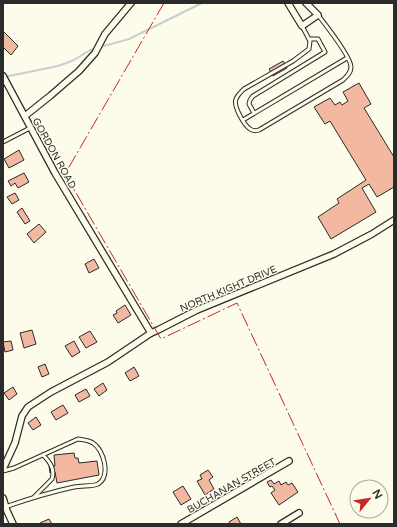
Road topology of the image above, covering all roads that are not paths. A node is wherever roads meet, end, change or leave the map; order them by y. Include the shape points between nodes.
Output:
1 (131, 3) edge
2 (288, 3) edge
3 (306, 3) edge
4 (318, 15) junction
5 (302, 26) junction
6 (309, 39) junction
7 (347, 58) junction
8 (3, 76) edge
9 (254, 113) junction
10 (25, 116) junction
11 (243, 120) junction
12 (30, 128) junction
13 (3, 142) edge
14 (394, 220) edge
15 (151, 333) junction
16 (43, 455) junction
17 (289, 461) dead end
18 (3, 470) edge
19 (34, 497) junction
20 (3, 498) edge
21 (6, 507) junction
22 (299, 513) dead end
23 (13, 524) edge
24 (181, 524) edge
25 (281, 524) edge

1 - 10 street, GORDON ROAD via 79,71
2 - 5 street
3 - 4 street
4 - 5 street
4 - 7 lane
5 - 6 lane
6 - 9 lane via 318,39 325,52 253,96 249,104
6 - 11 lane via 310,45 304,54 239,94 235,105
7 - 9 lane
7 - 11 lane via 351,68 348,76 259,130 251,130
8 - 10 street
9 - 11 lane
10 - 12 street, GORDON ROAD
12 - 13 lane
12 - 15 street, GORDON ROAD
14 - 15 street, NORTH KIGHT DRIVE via 334,254 224,298
15 - 18 street, NORTH KIGHT DRIVE via 108,362 28,407 22,416 15,443
16 - 18 lane
16 - 19 lane via 51,463 53,475
16 - 19 lane via 78,439 86,440 94,444 103,458 104,476 96,485 75,487
17 - 24 street, BUCHANAN STREET
19 - 21 lane
20 - 21 street
21 - 23 street
22 - 25 street

